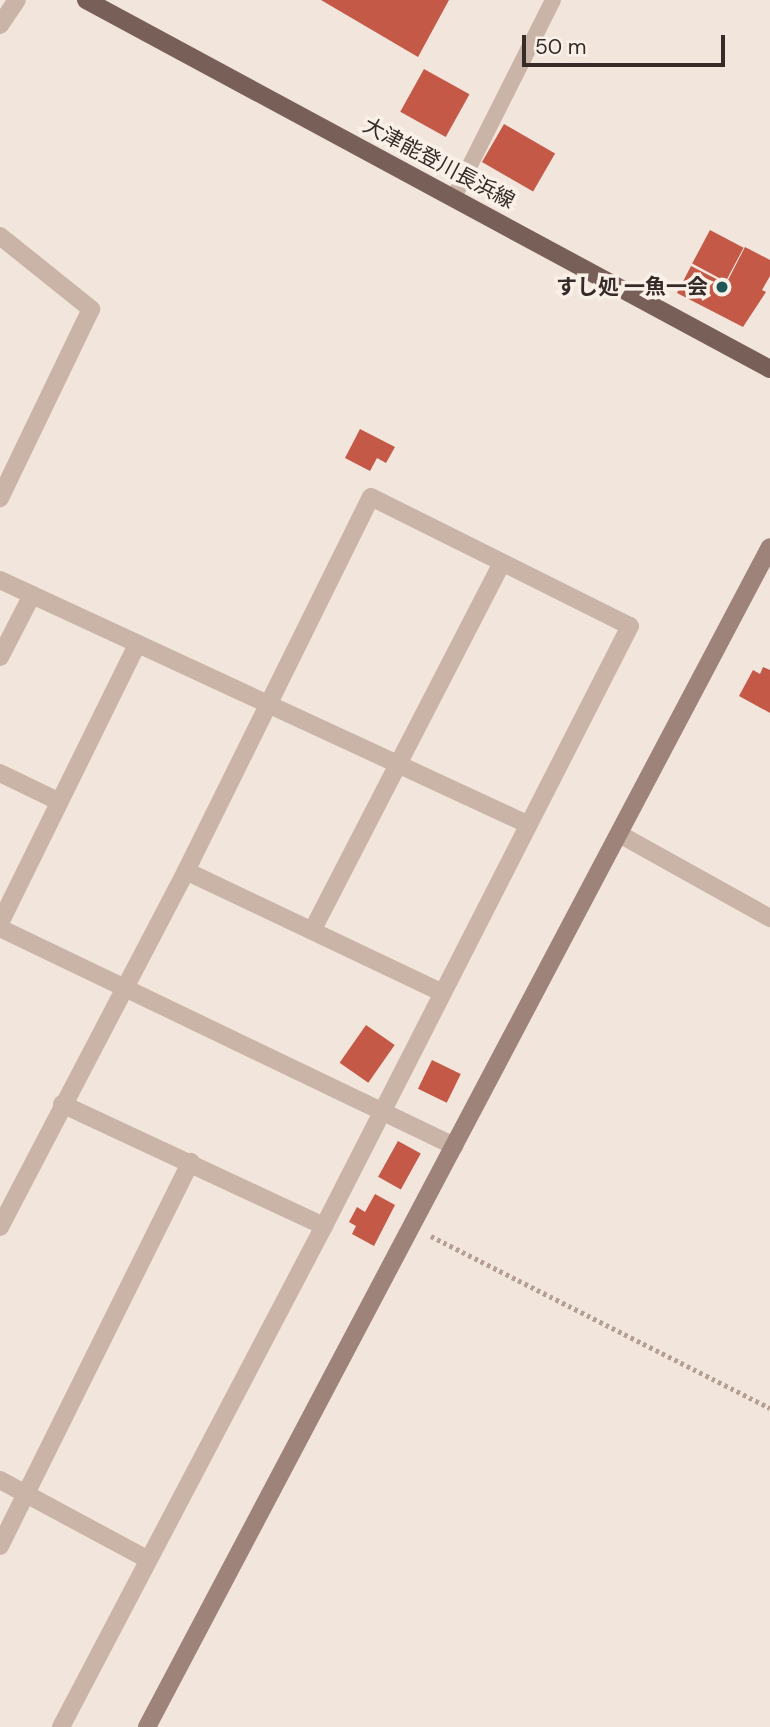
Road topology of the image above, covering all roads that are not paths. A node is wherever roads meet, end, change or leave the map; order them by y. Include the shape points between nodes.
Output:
1 (17, 0) edge
2 (86, 0) edge
3 (553, 0) edge
4 (0, 25) edge
5 (454, 197) junction
6 (0, 236) edge
7 (770, 369) edge
8 (0, 498) edge
9 (770, 547) edge
10 (502, 563) junction
11 (0, 580) edge
12 (32, 595) junction
13 (137, 645) junction
14 (0, 657) edge
15 (265, 706) junction
16 (397, 766) junction
17 (0, 773) edge
18 (58, 801) junction
19 (527, 824) junction
20 (621, 835) junction
21 (186, 872) junction
22 (770, 918) edge
23 (0, 925) edge
24 (313, 929) junction
25 (126, 987) junction
26 (443, 993) junction
27 (62, 1104) junction
28 (382, 1110) junction
29 (454, 1146) junction
30 (191, 1162) junction
31 (324, 1226) junction
32 (0, 1227) edge
33 (0, 1480) edge
34 (27, 1493) junction
35 (0, 1546) edge
36 (146, 1559) junction
37 (61, 1727) edge
38 (147, 1727) edge

1 - 4 street
2 - 5 main road, 大津能登川長浜線
3 - 5 lane
5 - 7 main road, 大津能登川長浜線
6 - 8 street via 91,309
9 - 20 street
10 - 15 street via 371,497
10 - 16 street
10 - 19 street via 630,626
11 - 12 street
12 - 13 street
12 - 14 street
13 - 15 street
13 - 18 street
15 - 16 street
15 - 21 street
16 - 19 street
16 - 24 street
17 - 18 street
18 - 23 street
19 - 26 street
20 - 22 street
20 - 29 street
21 - 24 street
21 - 25 street
23 - 25 street
24 - 26 street
25 - 27 street
25 - 28 street
26 - 28 street
27 - 30 street
27 - 32 street
28 - 29 street
28 - 31 street
29 - 38 street
30 - 31 street
30 - 34 street
31 - 36 street
33 - 34 street
34 - 35 street
34 - 36 street
36 - 37 street

